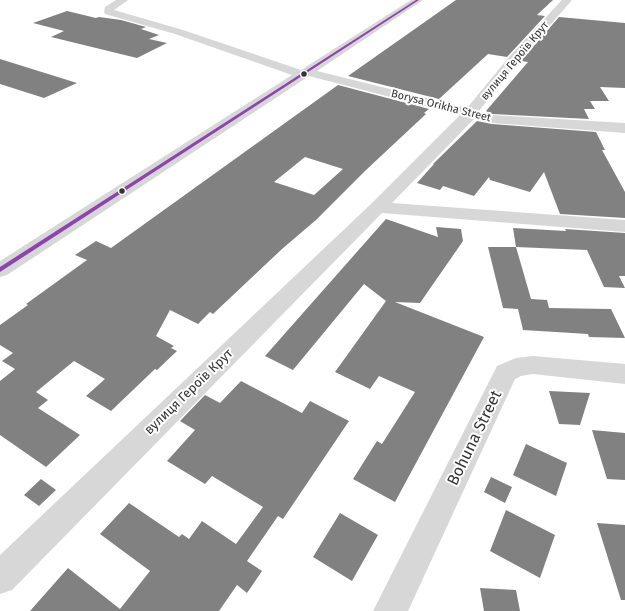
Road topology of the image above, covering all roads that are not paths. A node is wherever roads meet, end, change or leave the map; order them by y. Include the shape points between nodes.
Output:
1 (122, 0) edge
2 (418, 0) edge
3 (567, 0) edge
4 (305, 74) junction
5 (470, 114) junction
6 (625, 128) edge
7 (378, 207) junction
8 (625, 226) edge
9 (0, 270) edge
10 (625, 374) edge
11 (0, 578) edge
12 (390, 611) edge

1 - 4 street, Borysa Orikha Street via 109,9 109,12 179,32
2 - 4 street
3 - 5 street, вулиця Героїв Крут via 513,60
4 - 5 street, Borysa Orikha Street
4 - 9 street
5 - 6 street, Borysa Orikha Street via 492,119
5 - 7 street, вулиця Героїв Крут
7 - 8 street
7 - 11 street, вулиця Героїв Крут
10 - 12 street, Bohuna Street via 533,365 516,367 506,373

